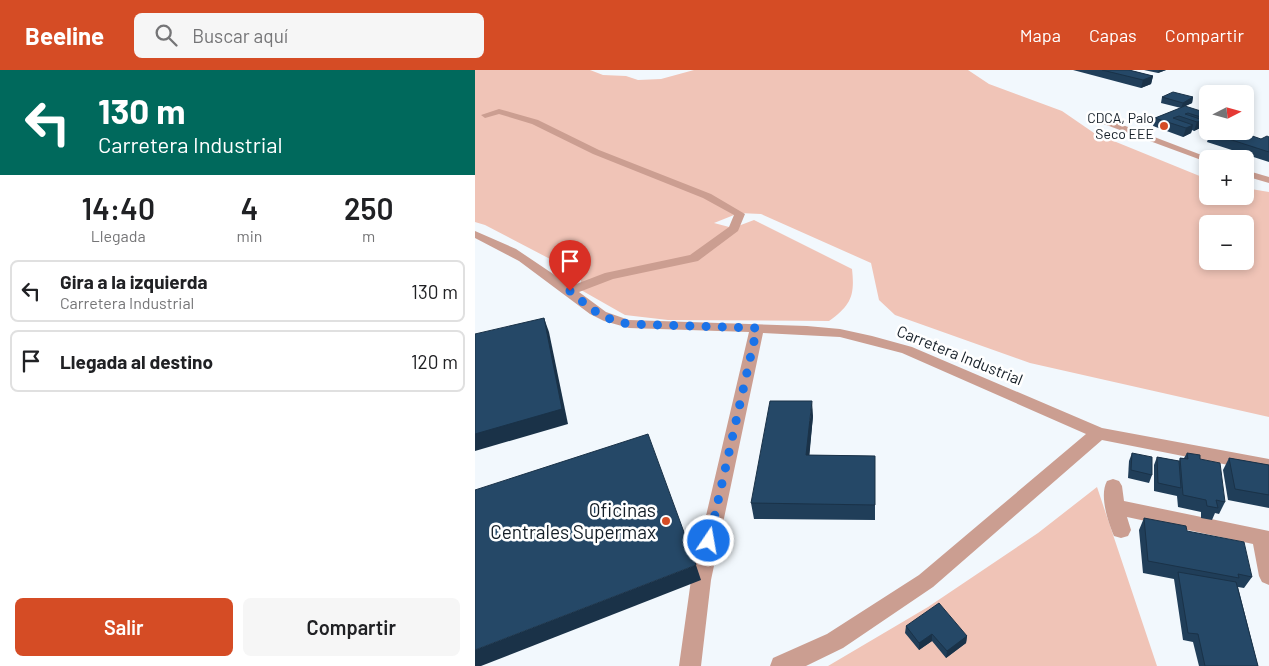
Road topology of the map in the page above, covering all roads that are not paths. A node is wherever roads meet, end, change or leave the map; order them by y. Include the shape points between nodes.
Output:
1 (485, 115) dead end
2 (1104, 121) dead end
3 (1199, 156) edge
4 (1254, 176) edge
5 (1269, 180) edge
6 (475, 234) edge
7 (570, 291) junction
8 (757, 328) junction
9 (1099, 433) junction
10 (1269, 466) edge
11 (1113, 486) dead end
12 (1115, 507) junction
13 (1121, 530) dead end
14 (1265, 538) edge
15 (1269, 576) edge
16 (690, 666) edge
17 (781, 666) edge

1 - 7 street via 499,112 535,122 596,152 707,196 740,214 734,229 694,258 609,276
2 - 3 street
4 - 5 street
6 - 7 street, Carretera Industrial via 513,252
7 - 8 street, Carretera Industrial via 599,315 612,321
8 - 9 street, Carretera Industrial via 840,333 907,350
8 - 16 street via 701,580
9 - 10 street, Carretera Industrial
9 - 17 street via 926,581 835,641
11 - 12 street
12 - 13 street
12 - 14 street
14 - 15 street

